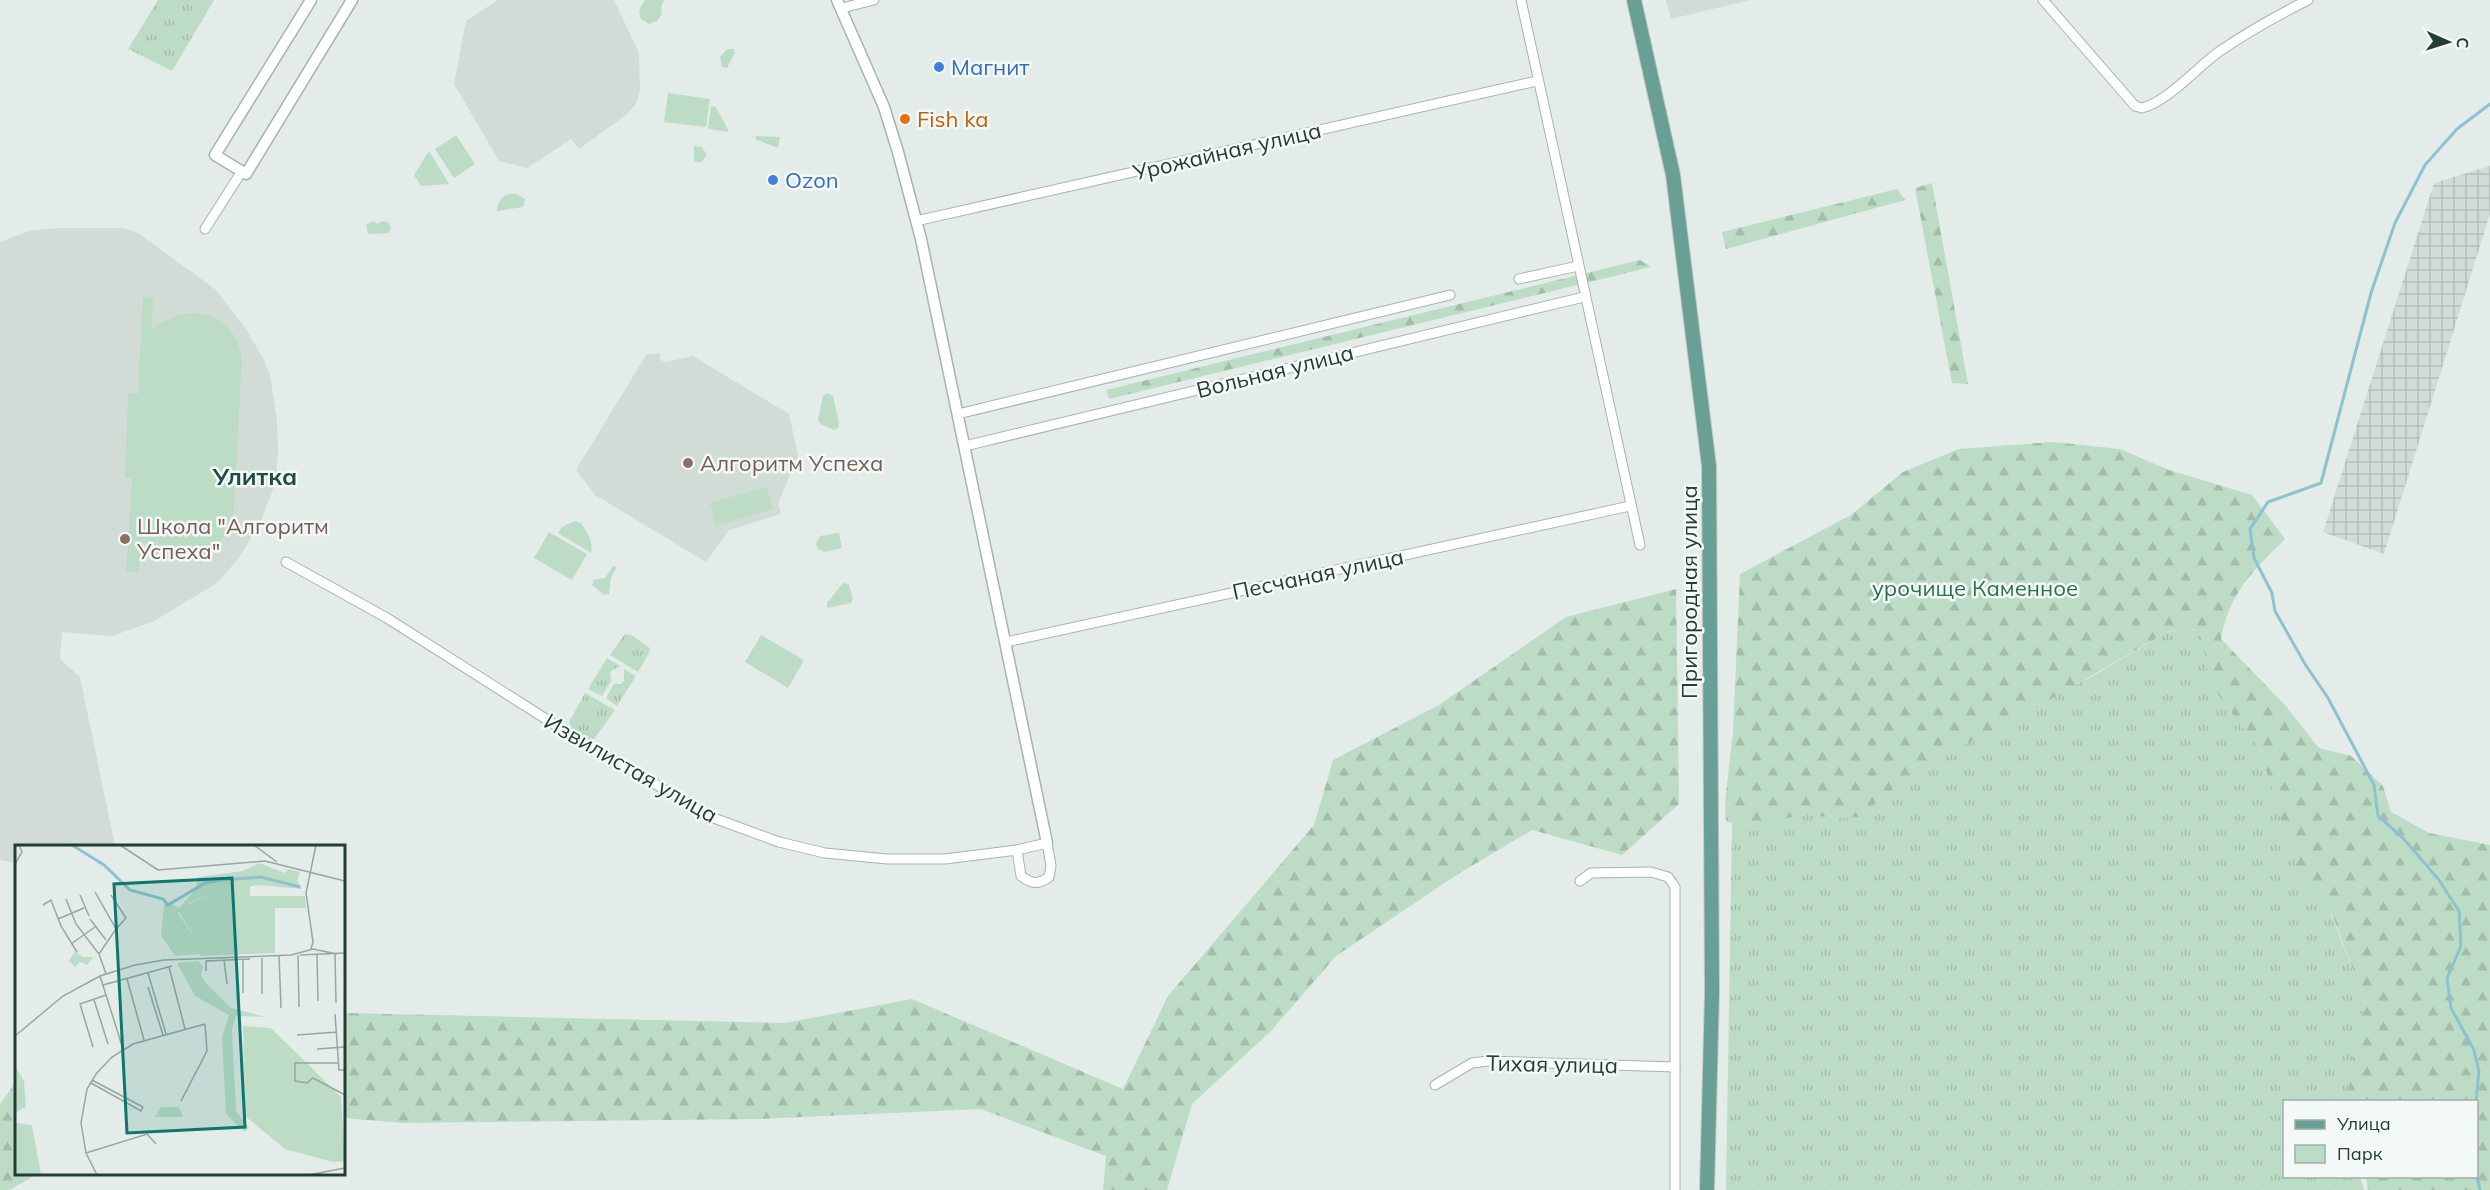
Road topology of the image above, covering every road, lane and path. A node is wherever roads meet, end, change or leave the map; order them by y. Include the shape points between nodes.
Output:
1 (311, 0) edge
2 (352, 0) edge
3 (874, 0) edge
4 (1521, 0) edge
5 (1634, 0) edge
6 (2043, 0) edge
7 (2308, 0) edge
8 (840, 4) edge
9 (1537, 81) junction
10 (242, 171) junction
11 (916, 221) junction
12 (205, 229) dead end
13 (1578, 266) junction
14 (1519, 279) dead end
15 (1450, 295) dead end
16 (1584, 297) junction
17 (958, 414) junction
18 (965, 446) junction
19 (1630, 506) junction
20 (1640, 545) dead end
21 (286, 562) dead end
22 (1006, 642) junction
23 (1047, 843) junction
24 (1017, 850) junction
25 (1580, 881) dead end
26 (1675, 1067) junction
27 (1436, 1085) dead end
28 (1675, 1190) edge
29 (1707, 1190) edge

1 - 10 street via 215,155
2 - 10 street via 246,174
3 - 8 street
4 - 9 street
5 - 29 main road, Пригородная улица via 1673,175 1709,466 1712,992
6 - 7 street via 2136,106 2142,108 2150,106 2220,51
8 - 11 street via 884,107
9 - 11 street, Урожайная улица
9 - 13 street
10 - 12 street
11 - 17 street
13 - 14 street
13 - 16 street
15 - 17 street, Вольная улица
16 - 18 street, Вольная улица
16 - 19 street
17 - 18 street
18 - 22 street
19 - 20 street
19 - 22 street, Песчаная улица
21 - 24 street, Извилистая улица via 387,618 557,726 711,817 779,842 825,853 945,859
22 - 23 street
23 - 24 street, Извилистая улица
23 - 24 street via 1051,866 1049,877 1041,883 1031,883 1021,876
25 - 26 street via 1591,873 1651,872 1668,877 1675,887
26 - 27 street, Тихая улица via 1488,1061 1472,1063
26 - 28 street

